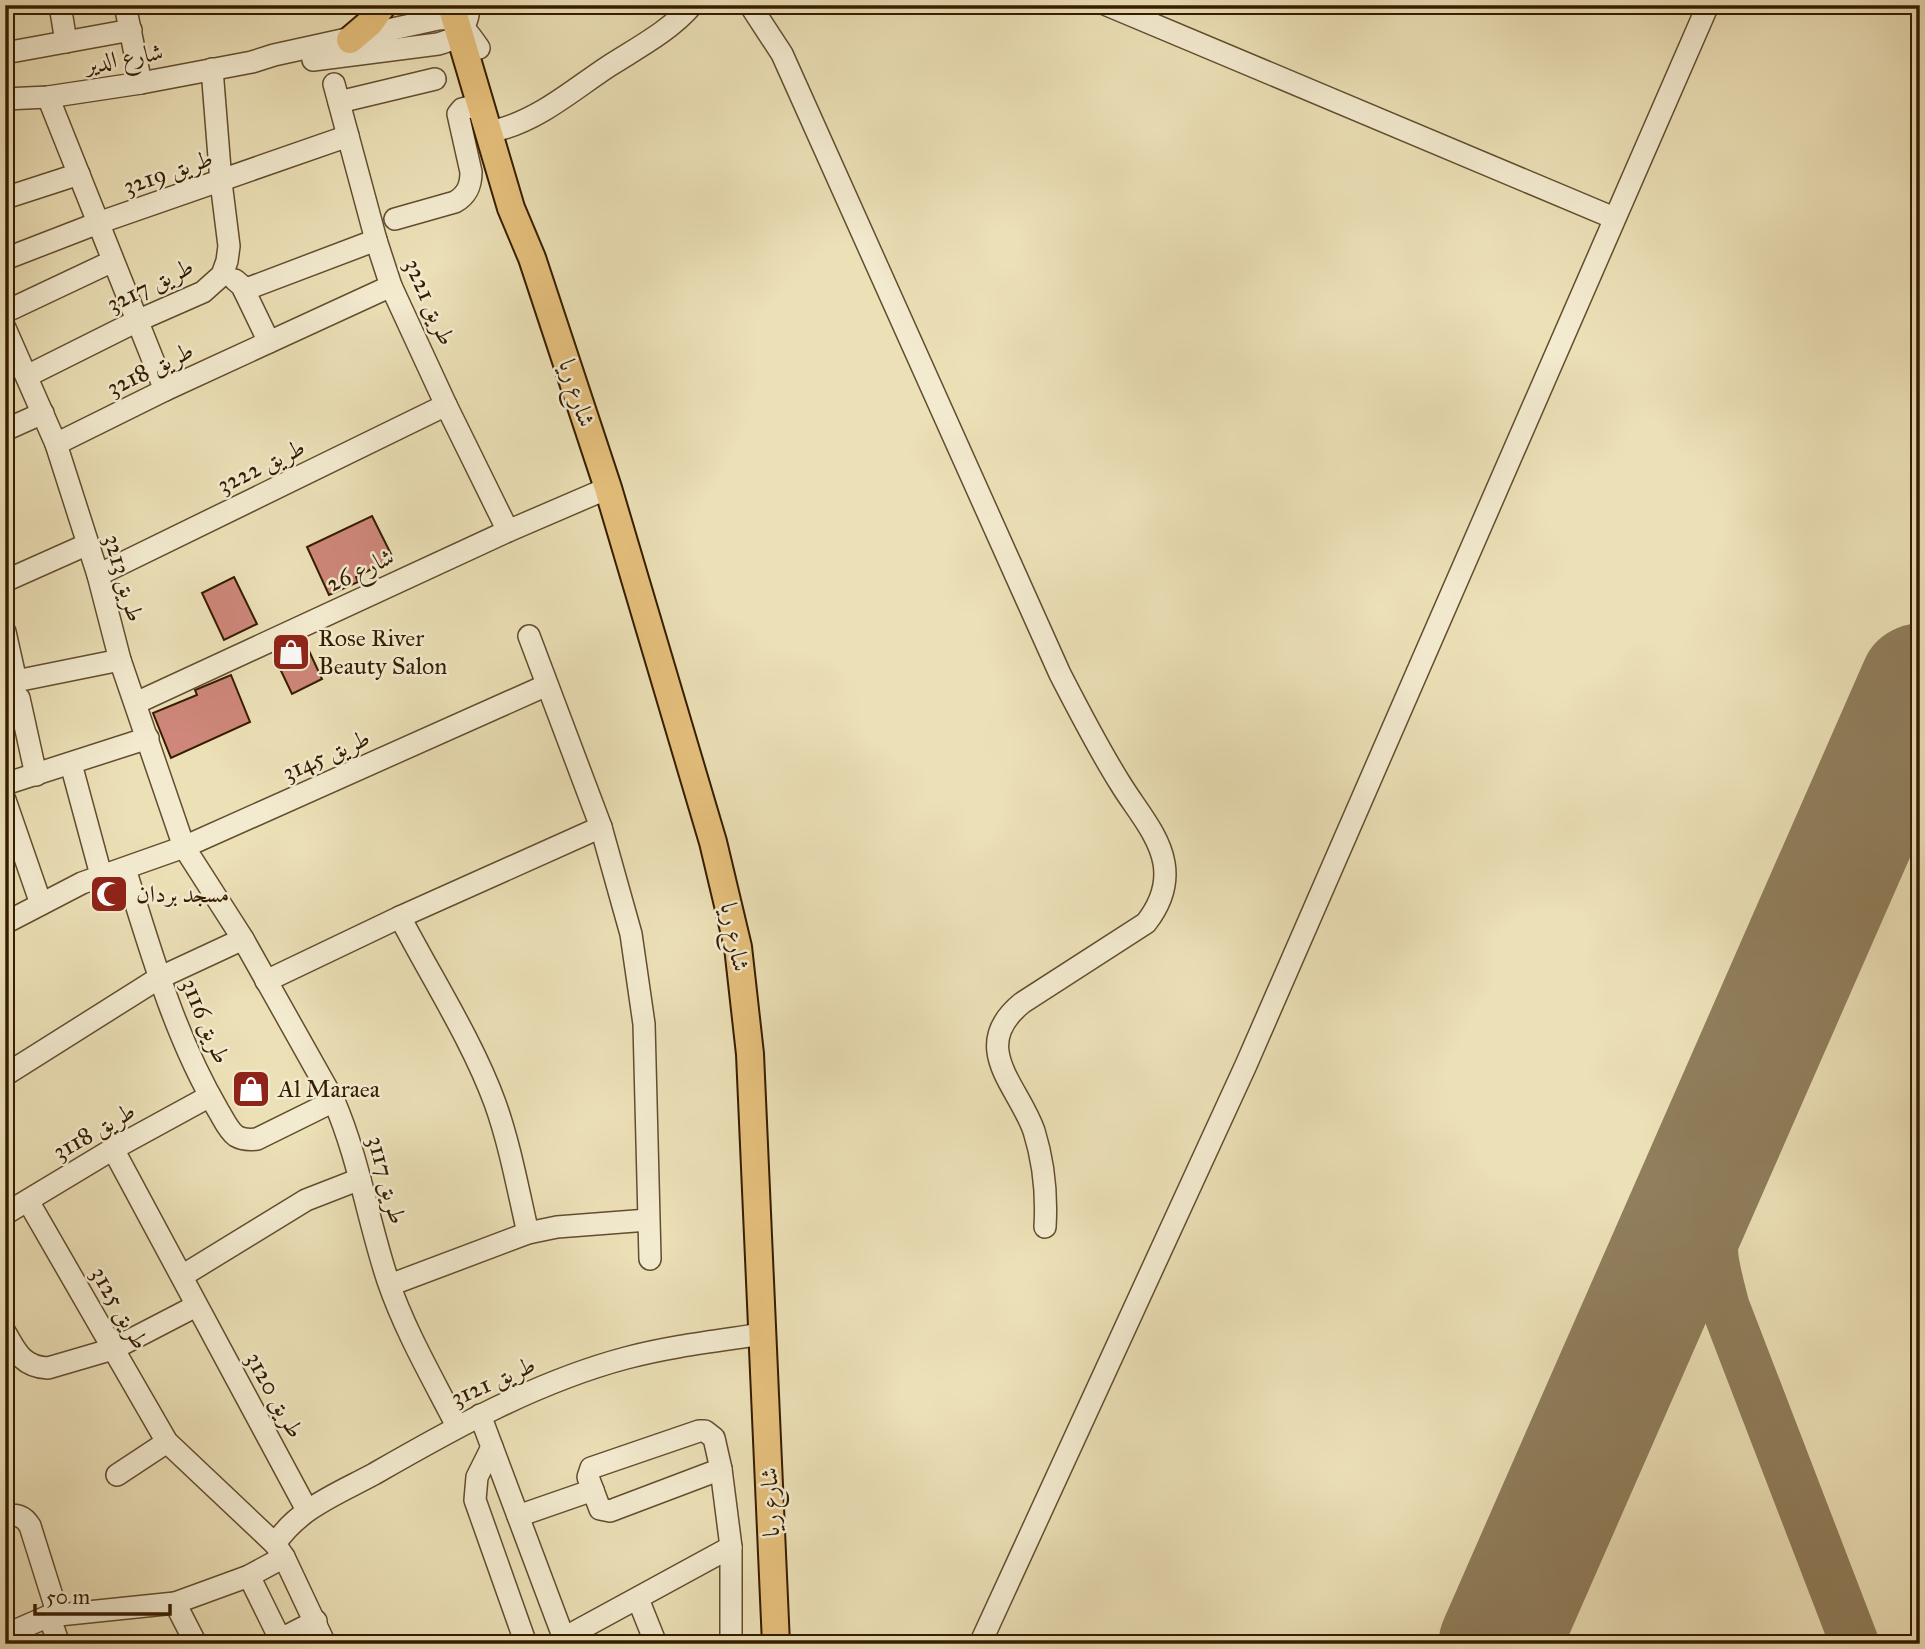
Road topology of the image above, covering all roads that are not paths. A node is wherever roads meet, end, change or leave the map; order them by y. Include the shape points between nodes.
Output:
1 (60, 5) edge
2 (125, 5) edge
3 (383, 5) edge
4 (692, 5) edge
5 (750, 5) edge
6 (1107, 5) edge
7 (1708, 5) edge
8 (464, 22) edge
9 (131, 30) junction
10 (350, 40) junction
11 (66, 42) junction
12 (5, 53) edge
13 (252, 62) junction
14 (212, 69) junction
15 (435, 79) dead end
16 (141, 83) junction
17 (48, 97) junction
18 (5, 99) edge
19 (479, 105) junction
20 (501, 129) junction
21 (348, 136) junction
22 (79, 174) junction
23 (221, 182) junction
24 (5, 198) edge
25 (1614, 218) junction
26 (395, 219) dead end
27 (98, 223) junction
28 (376, 240) junction
29 (532, 258) junction
30 (5, 259) edge
31 (113, 261) junction
32 (222, 275) junction
33 (391, 286) junction
34 (244, 290) junction
35 (5, 312) edge
36 (137, 321) junction
37 (5, 328) edge
38 (269, 342) junction
39 (18, 374) edge
40 (165, 390) junction
41 (446, 405) junction
42 (43, 413) junction
43 (5, 430) edge
44 (55, 444) junction
45 (608, 488) junction
46 (508, 531) junction
47 (88, 544) junction
48 (99, 575) junction
49 (5, 581) edge
50 (5, 632) edge
51 (528, 636) dead end
52 (120, 660) junction
53 (547, 685) junction
54 (19, 698) dead end
55 (136, 703) junction
56 (148, 738) junction
57 (71, 764) junction
58 (36, 775) junction
59 (5, 784) edge
60 (5, 800) edge
61 (601, 827) junction
62 (184, 847) junction
63 (125, 869) junction
64 (102, 875) junction
65 (40, 904) junction
66 (400, 917) junction
67 (5, 923) edge
68 (243, 939) junction
69 (159, 978) junction
70 (267, 981) junction
71 (5, 1075) edge
72 (210, 1096) junction
73 (334, 1101) junction
74 (113, 1149) junction
75 (360, 1179) junction
76 (28, 1201) junction
77 (5, 1214) edge
78 (648, 1220) junction
79 (1045, 1227) dead end
80 (528, 1233) junction
81 (650, 1259) dead end
82 (181, 1276) junction
83 (390, 1285) junction
84 (196, 1306) junction
85 (5, 1332) edge
86 (763, 1334) junction
87 (113, 1349) junction
88 (480, 1415) junction
89 (457, 1426) junction
90 (167, 1442) junction
91 (492, 1447) junction
92 (721, 1469) junction
93 (117, 1475) dead end
94 (593, 1490) junction
95 (307, 1510) junction
96 (518, 1516) junction
97 (5, 1517) edge
98 (731, 1547) junction
99 (280, 1551) junction
100 (248, 1576) junction
101 (638, 1599) junction
102 (175, 1603) junction
103 (54, 1615) junction
104 (316, 1621) junction
105 (9, 1638) edge
106 (275, 1641) edge
107 (565, 1641) edge
108 (60, 1644) edge
109 (196, 1644) edge
110 (325, 1644) edge
111 (526, 1644) edge
112 (656, 1644) edge
113 (731, 1644) edge
114 (776, 1644) edge
115 (980, 1644) edge

1 - 11 street
2 - 9 street
3 - 10 main road
4 - 20 street via 673,24 545,110
5 - 79 street via 782,54 1060,674 1162,853 1164,888 1146,923 1022,1003 999,1035 1003,1074 1024,1107 1040,1153 1047,1202
6 - 25 street
7 - 25 street
8 - 10 street, شارع الدير via 438,19
8 - 13 street, شارع الدير via 453,40 438,44
8 - 19 main road, شارع ريا
8 - 20 main road, شارع ريا
9 - 11 street
9 - 16 street
10 - 13 street, شارع الدير
11 - 12 street
13 - 14 street, شارع الدير
14 - 16 street, شارع الدير
14 - 23 street, طريق 3217
15 - 21 street, طريق 3221 via 337,93
16 - 17 street, شارع الدير
17 - 18 street, شارع الدير
17 - 22 street
19 - 26 street via 458,114 471,172 463,197
19 - 29 main road, شارع ريا
20 - 29 main road, شارع ريا via 528,226
21 - 23 street, طريق 3219
21 - 28 street, طريق 3221
22 - 24 street
22 - 27 street
23 - 27 street, طريق 3219
23 - 32 street, طريق 3217 via 229,246
25 - 115 street via 1246,1065
27 - 30 street, طريق 3219
27 - 31 street
28 - 33 street, طريق 3221
28 - 34 street
29 - 45 main road, شارع ريا
31 - 35 street
31 - 36 street
32 - 34 street
32 - 36 street, طريق 3217 via 203,292
33 - 38 street, طريق 3218
33 - 41 street, طريق 3221
34 - 38 street
36 - 39 street, طريق 3217
36 - 40 street
37 - 39 street, طريق 3213
38 - 40 street, طريق 3218
39 - 42 street, طريق 3213
40 - 44 street, طريق 3218
41 - 46 street, طريق 3221
41 - 48 street, طريق 3222
42 - 43 street
42 - 44 street, طريق 3213
44 - 47 street, طريق 3213
45 - 46 street, شارع 26
45 - 86 main road, شارع ريا via 716,853 738,947 750,1054
46 - 55 street, شارع 26
47 - 48 street, طريق 3213
47 - 49 street
48 - 52 street, طريق 3213
50 - 52 street via 16,681
51 - 53 street
52 - 55 street, طريق 3213
53 - 61 street
53 - 62 street, طريق 3145
54 - 58 street
55 - 56 street, طريق 3213
56 - 57 street
56 - 62 street, طريق 3213
57 - 58 street
57 - 64 street
58 - 59 street
60 - 65 street
61 - 66 street
61 - 78 street via 639,979
62 - 63 street, طريق 3145
62 - 68 street, طريق 3117
63 - 64 street, طريق 3145
63 - 69 street, طريق 3116
64 - 65 street, طريق 3145
65 - 67 street, طريق 3145
66 - 70 street
66 - 80 street via 495,1103
68 - 69 street, طريق 3116
68 - 70 street, طريق 3117
69 - 71 street, طريق 3116
69 - 72 street, طريق 3116
70 - 73 street, طريق 3117
72 - 73 street, طريق 3116 via 230,1129 247,1140
72 - 74 street, طريق 3118
73 - 75 street, طريق 3117
74 - 76 street, طريق 3118
74 - 82 street, طريق 3120
75 - 82 street via 306,1200
75 - 83 street, طريق 3117
76 - 77 street, طريق 3118
76 - 87 street, طريق 3125
78 - 80 street
78 - 81 street
80 - 83 street
82 - 84 street, طريق 3120
83 - 89 street, طريق 3117
84 - 87 street
84 - 95 street, طريق 3120
85 - 87 street via 19,1357 37,1368
86 - 88 street, طريق 3121 via 626,1358 568,1376
86 - 114 main road, شارع ريا
87 - 90 street, طريق 3125
88 - 89 street, طريق 3121
88 - 91 street
89 - 95 street, طريق 3121
90 - 93 street
90 - 99 street, طريق 3125
91 - 96 street
91 - 111 street via 477,1477 475,1500
92 - 94 street via 610,1511 600,1509
92 - 94 street via 715,1438 699,1431 591,1468 588,1477
92 - 98 street
94 - 96 street
95 - 99 street, طريق 3121 via 284,1531
96 - 107 street
97 - 103 street via 22,1517 30,1526
98 - 101 street
98 - 113 street
99 - 100 street
99 - 104 street, طريق 3125
100 - 102 street
100 - 106 street
101 - 107 street
101 - 112 street
102 - 103 street
102 - 109 street
103 - 105 street
103 - 108 street
104 - 106 street
104 - 110 street, طريق 3125

